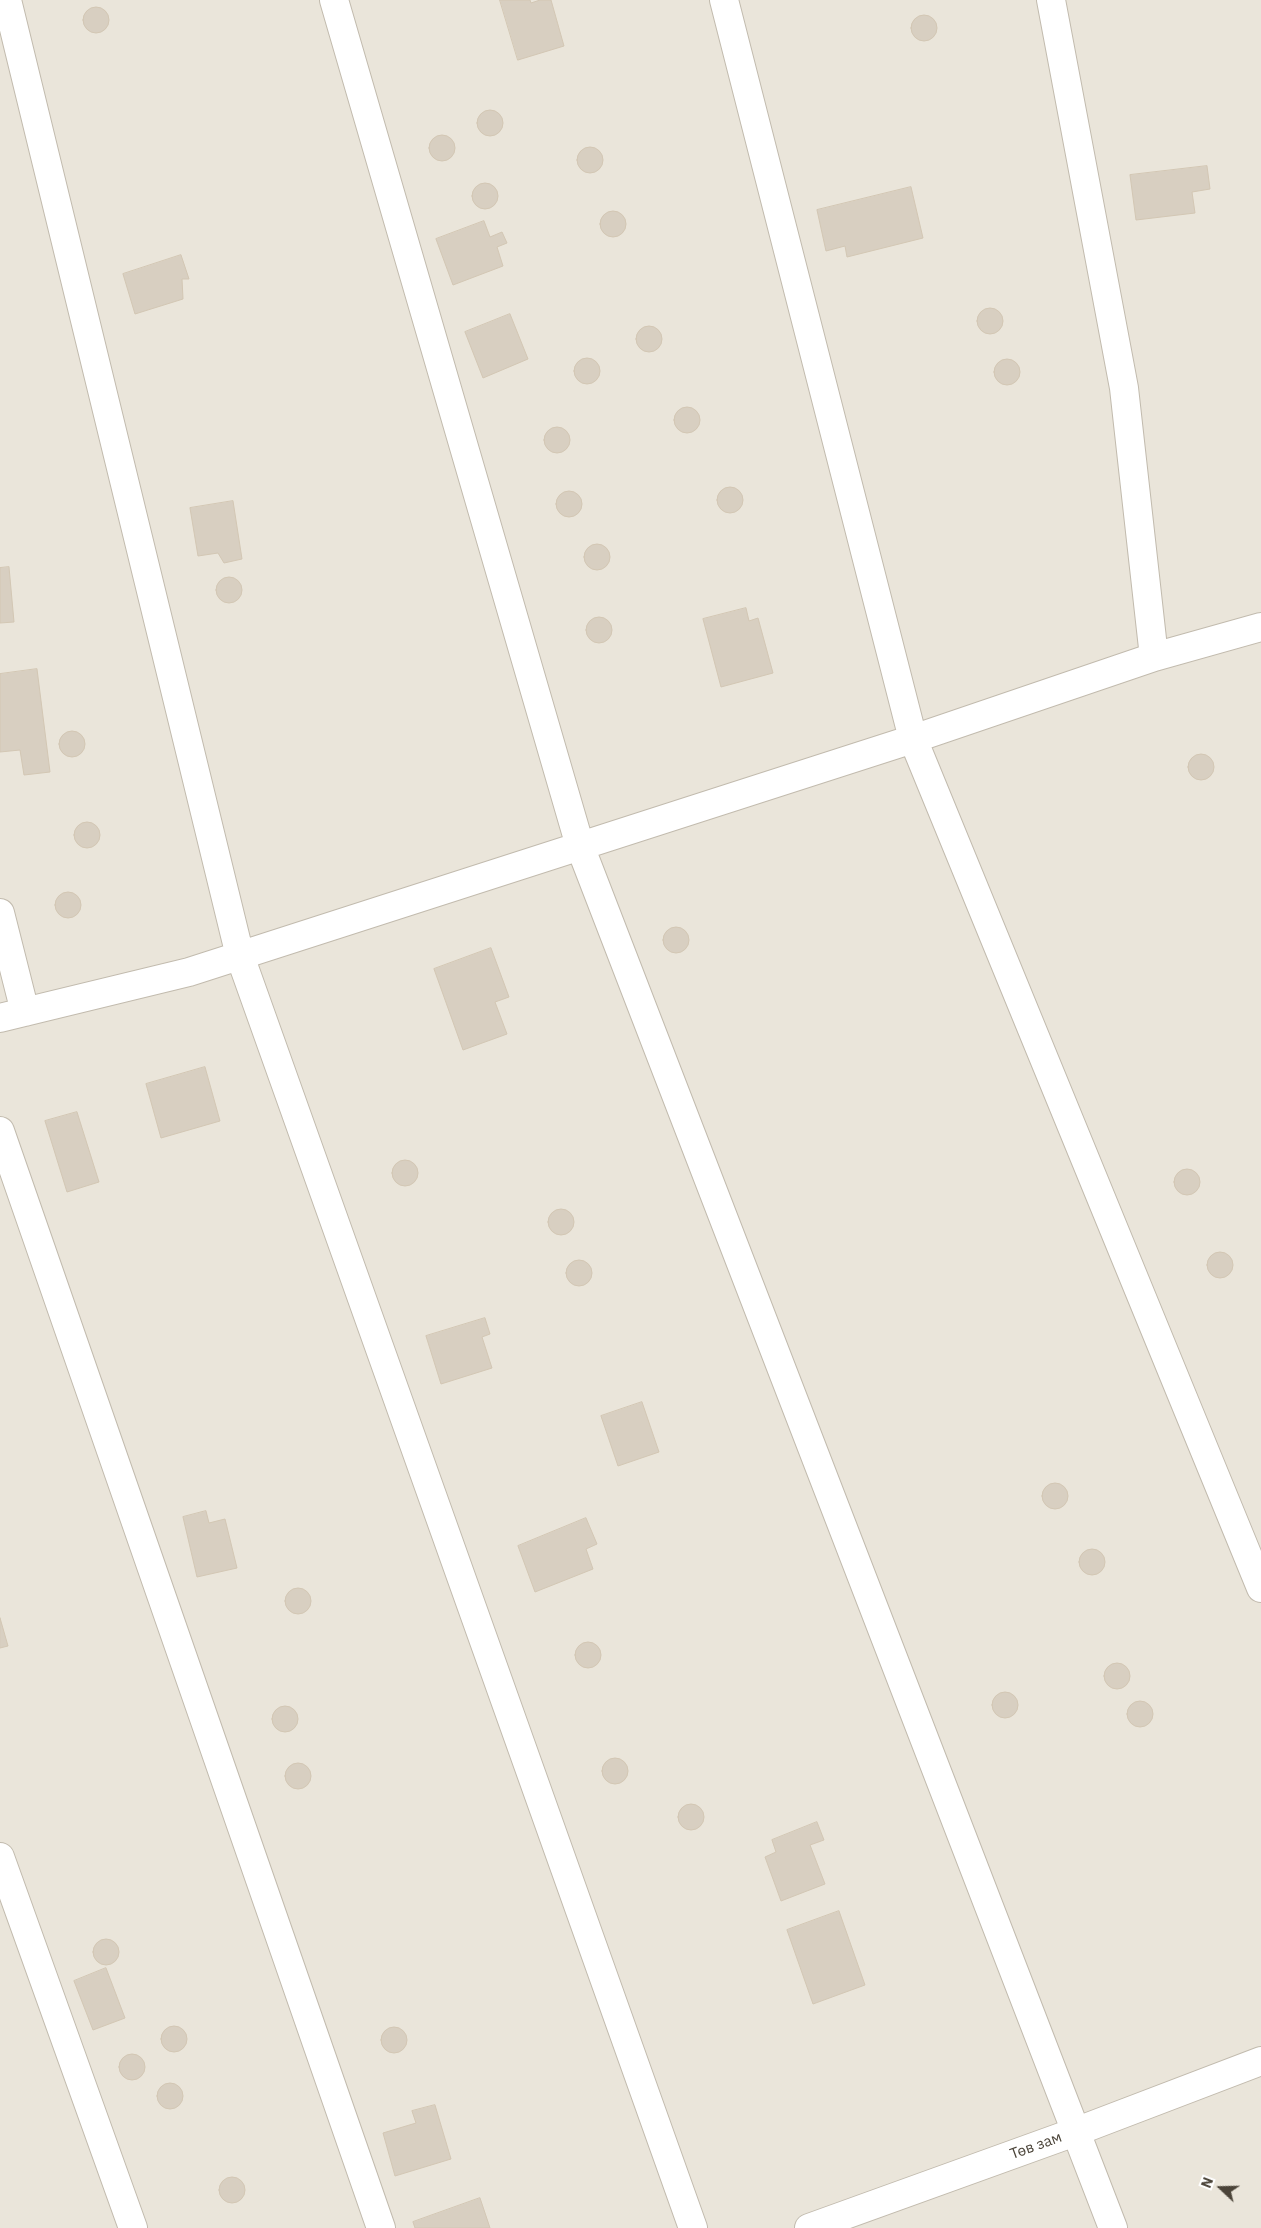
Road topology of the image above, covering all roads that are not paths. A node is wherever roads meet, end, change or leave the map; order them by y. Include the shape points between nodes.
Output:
1 (7, 0) edge
2 (334, 0) edge
3 (724, 0) edge
4 (1051, 0) edge
5 (1261, 627) edge
6 (1154, 657) junction
7 (913, 740) junction
8 (580, 846) junction
9 (0, 913) edge
10 (240, 956) junction
11 (12, 1015) edge
12 (0, 1131) edge
13 (1261, 1588) edge
14 (0, 1857) edge
15 (1261, 2061) edge
16 (1075, 2132) junction
17 (845, 2222) edge
18 (133, 2228) edge
19 (381, 2228) edge
20 (693, 2228) edge
21 (809, 2228) edge
22 (1113, 2228) edge

1 - 10 street
2 - 8 street
3 - 7 street
4 - 6 street via 1124,388
5 - 6 street
6 - 7 street
7 - 8 street
7 - 13 street
8 - 10 street
8 - 16 street
9 - 11 street
10 - 11 street via 189,972
10 - 20 street
12 - 19 street
14 - 18 street
15 - 16 street, Төв зам
16 - 17 street, Төв зам
16 - 22 street
17 - 21 street, Төв зам

